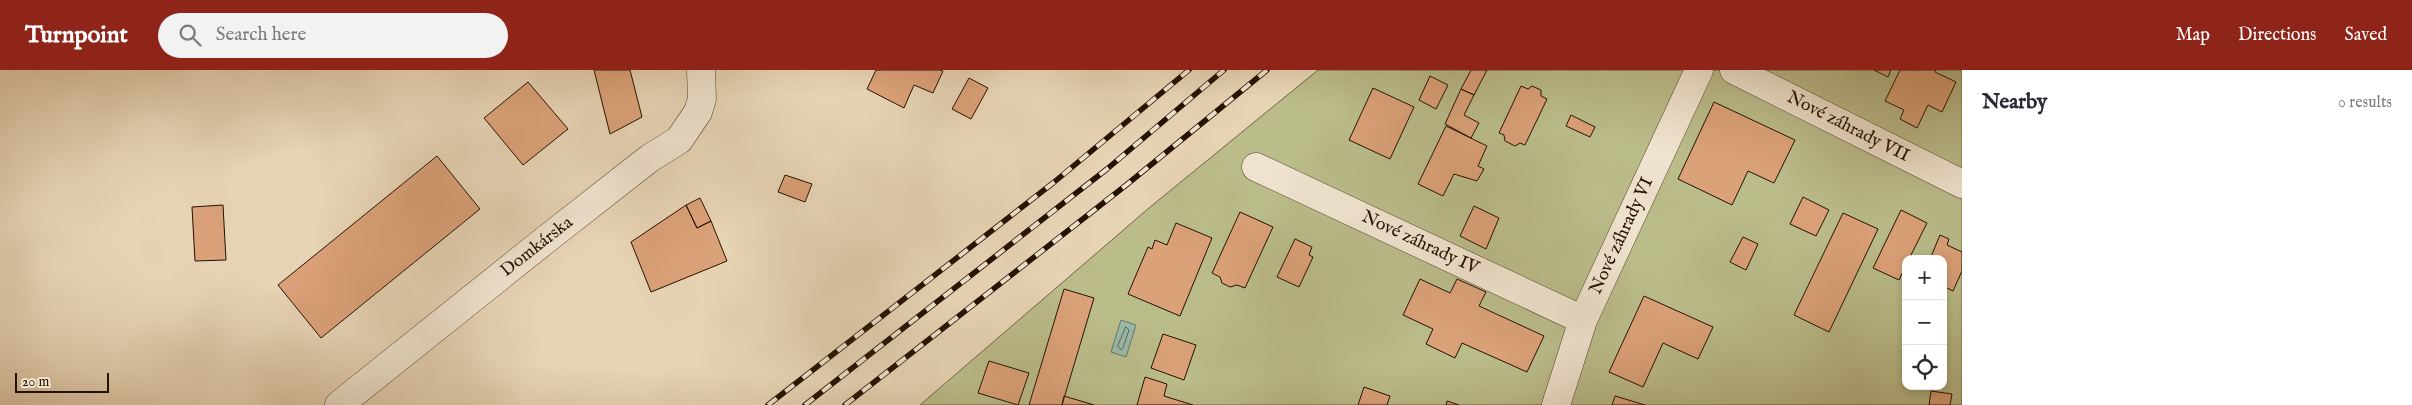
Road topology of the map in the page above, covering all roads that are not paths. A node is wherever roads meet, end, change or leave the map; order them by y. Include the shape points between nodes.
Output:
1 (701, 70) edge
2 (1699, 70) edge
3 (1734, 70) edge
4 (1256, 167) dead end
5 (1962, 184) edge
6 (1583, 320) junction
7 (339, 405) edge
8 (1556, 405) edge

1 - 7 street, Domkárska via 702,99 698,112 679,140 650,158
2 - 6 street, Nové záhrady VI
3 - 5 street, Nové záhrady VII
4 - 6 street, Nové záhrady IV
6 - 8 street, Nové záhrady VI

